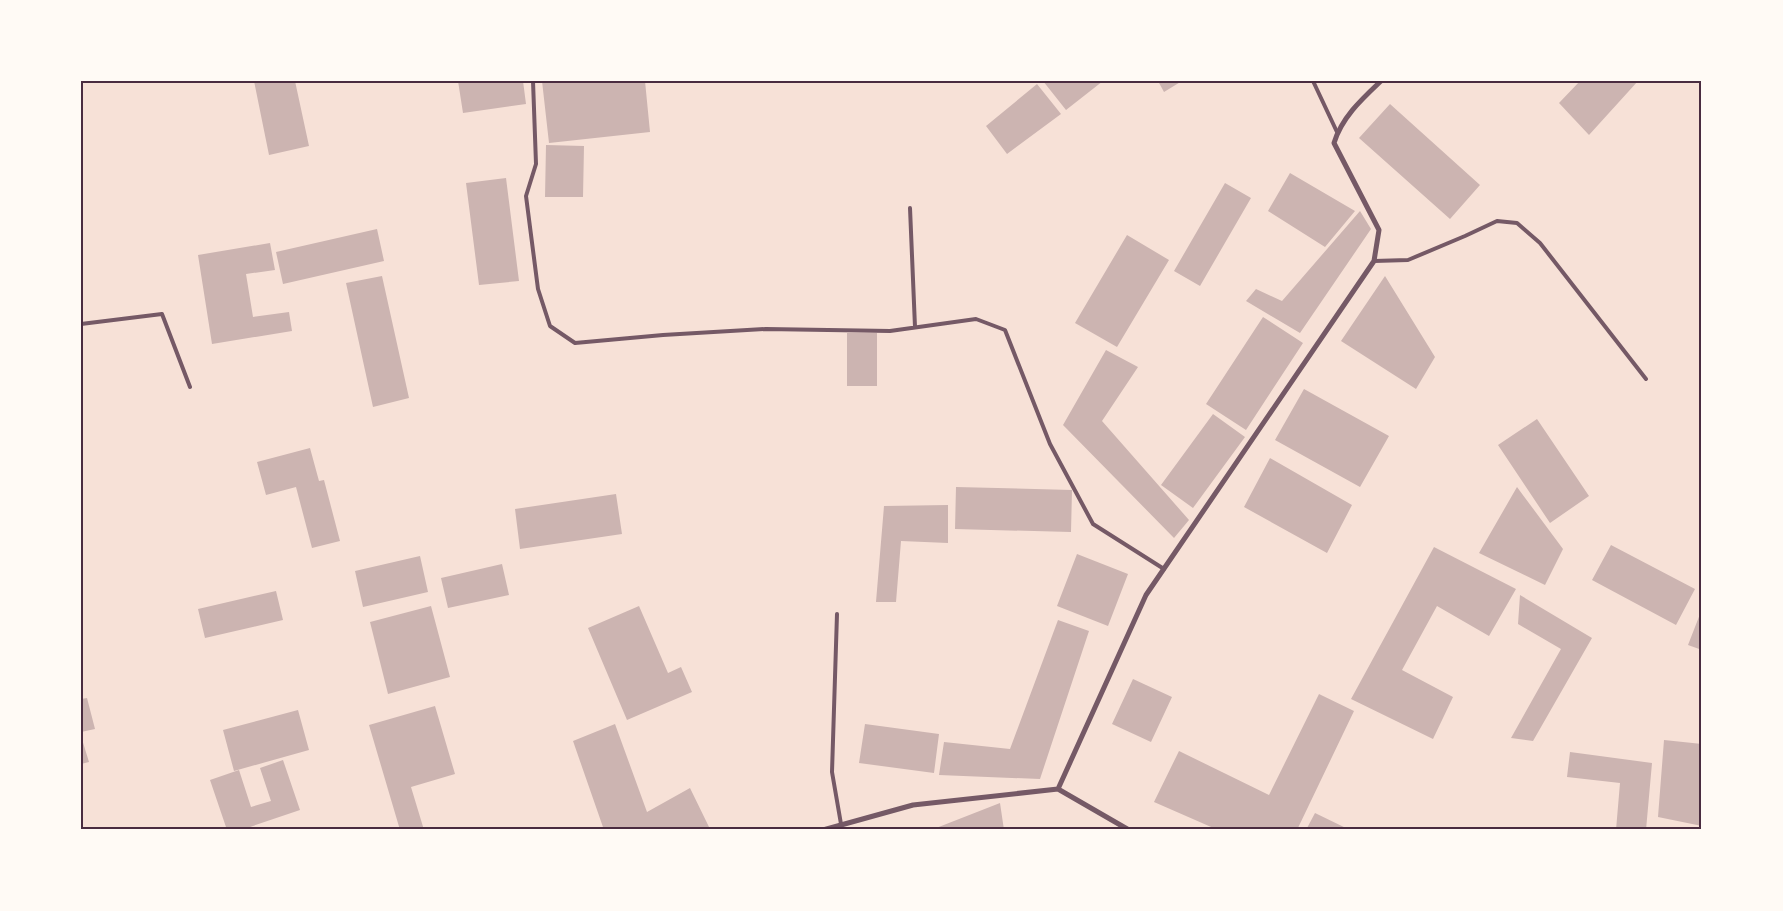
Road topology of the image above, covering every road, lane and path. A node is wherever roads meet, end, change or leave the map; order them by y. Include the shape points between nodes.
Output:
1 (533, 81) edge
2 (1313, 81) edge
3 (1381, 81) edge
4 (1337, 132) junction
5 (910, 208) dead end
6 (1374, 261) junction
7 (81, 324) edge
8 (915, 328) junction
9 (1646, 379) dead end
10 (190, 387) dead end
11 (1164, 569) junction
12 (837, 614) dead end
13 (1058, 789) junction
14 (842, 824) junction
15 (823, 830) edge
16 (1129, 830) edge

1 - 8 lane via 536,164 526,196 538,289 550,326 575,343 766,329 890,331
2 - 4 lane
3 - 4 street via 1355,106
4 - 6 street via 1334,143 1379,230
5 - 8 lane
6 - 9 lane via 1408,260 1497,221 1517,223 1540,244
6 - 11 street
7 - 10 lane via 162,314
8 - 11 lane via 976,318 1005,330 1050,444 1093,524
11 - 13 street via 1146,595
12 - 14 lane via 832,772
13 - 14 street via 913,805
13 - 16 street
14 - 15 street

